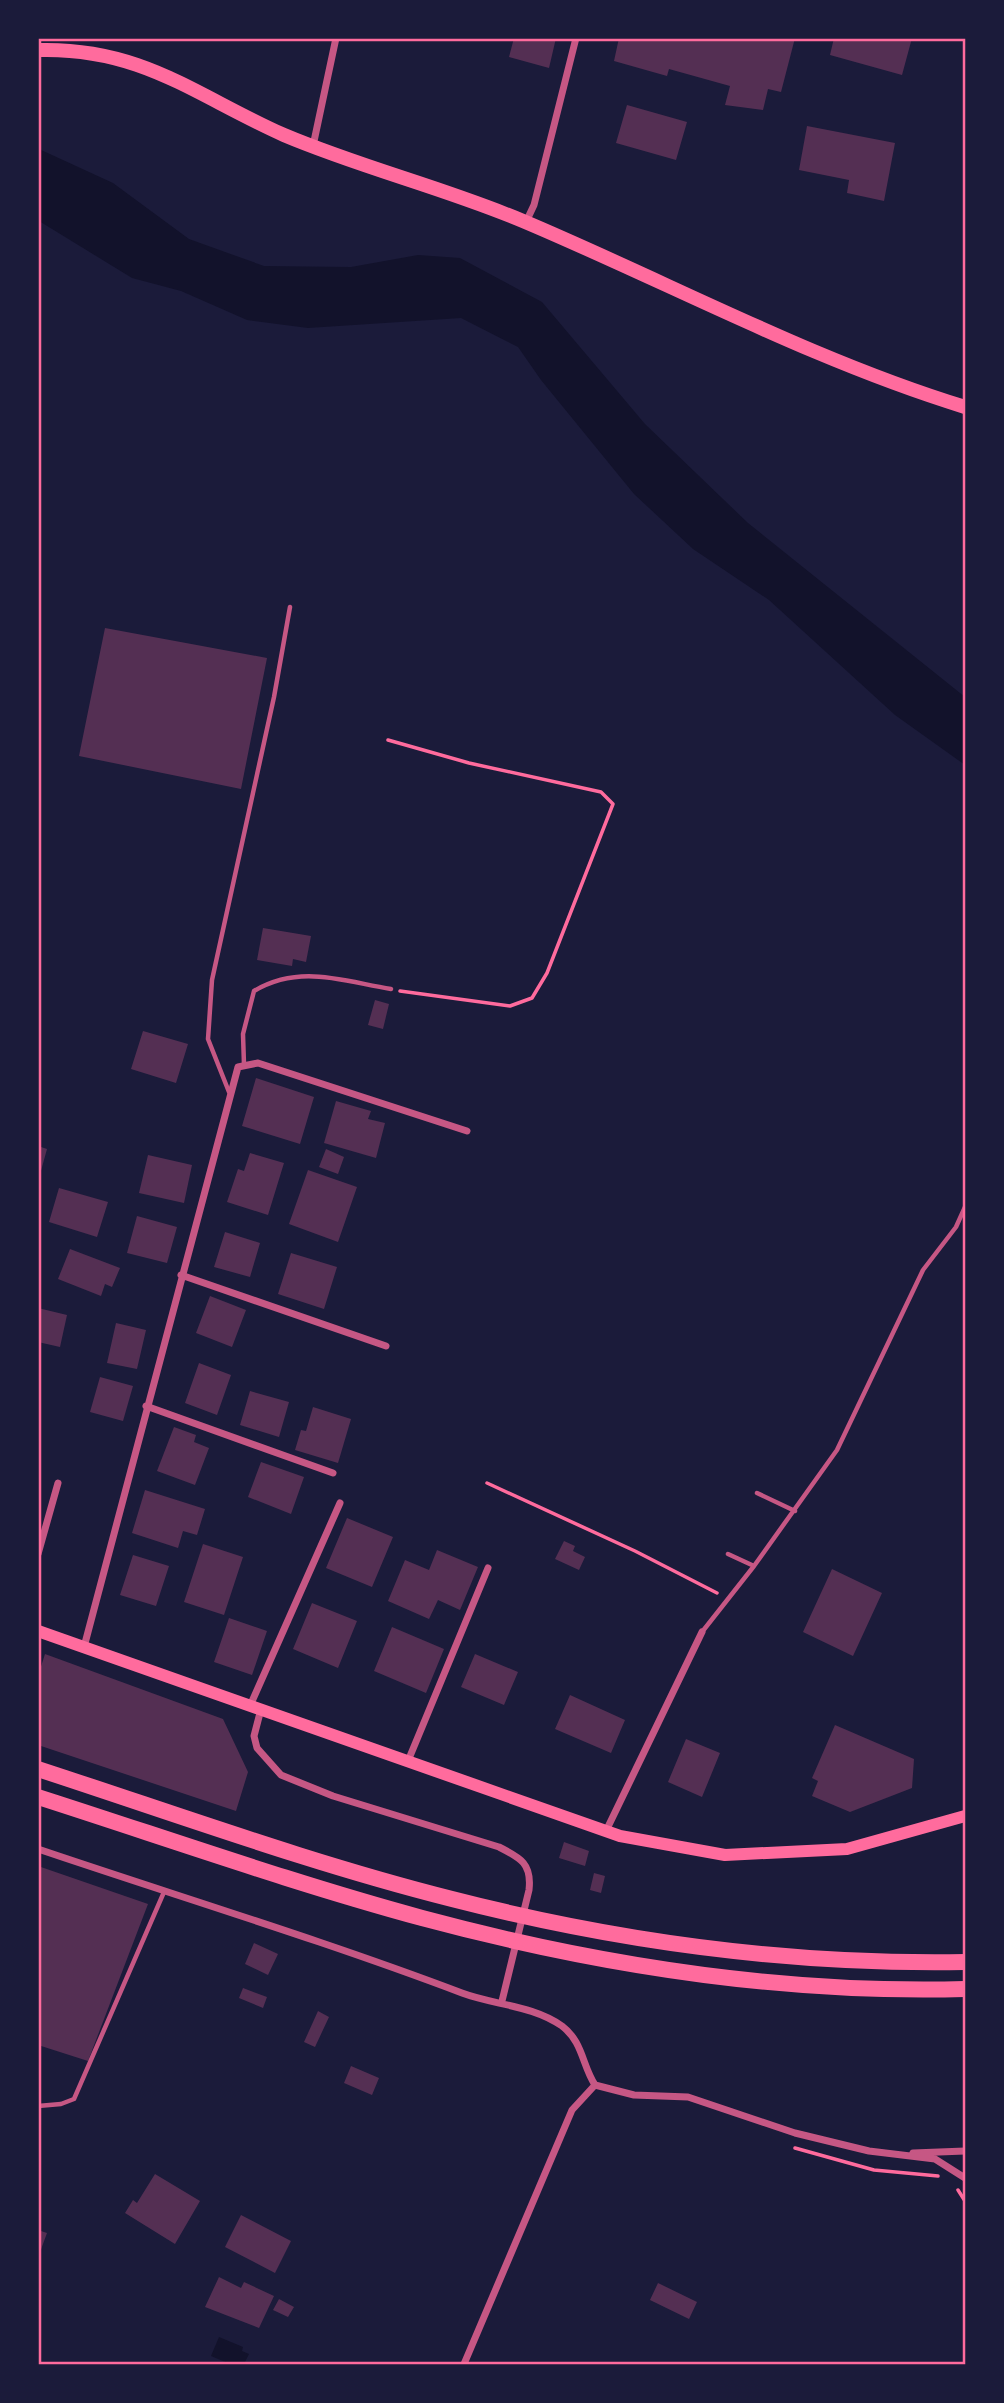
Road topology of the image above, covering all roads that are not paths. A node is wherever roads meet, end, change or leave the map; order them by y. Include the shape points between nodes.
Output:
1 (336, 38) edge
2 (576, 38) edge
3 (38, 50) edge
4 (313, 146) junction
5 (526, 222) junction
6 (965, 407) edge
7 (290, 607) dead end
8 (391, 989) road end
9 (244, 1066) junction
10 (229, 1093) junction
11 (467, 1131) dead end
12 (965, 1207) edge
13 (181, 1275) junction
14 (386, 1346) dead end
15 (146, 1406) junction
16 (333, 1473) dead end
17 (58, 1483) dead end
18 (757, 1493) dead end
19 (340, 1503) dead end
20 (795, 1511) junction
21 (38, 1554) edge
22 (728, 1554) dead end
23 (754, 1566) junction
24 (488, 1568) dead end
25 (38, 1631) edge
26 (702, 1632) joint
27 (84, 1647) junction
28 (255, 1707) junction
29 (408, 1761) junction
30 (38, 1769) edge
31 (38, 1797) edge
32 (965, 1816) edge
33 (606, 1831) junction
34 (38, 1849) edge
35 (164, 1892) junction
36 (965, 1962) edge
37 (965, 1989) edge
38 (502, 2001) junction
39 (595, 2085) junction
40 (38, 2106) edge
41 (965, 2151) edge
42 (895, 2154) junction
43 (965, 2178) edge
44 (464, 2364) edge

1 - 4 street
2 - 5 street
3 - 4 main road via 85,52 136,62
4 - 5 main road
5 - 6 main road via 870,373
7 - 10 lane via 212,980 208,1039
8 - 9 lane via 304,974 276,978 254,991 243,1034
9 - 10 street via 238,1068
9 - 11 street via 258,1063 285,1070
10 - 13 street
12 - 20 lane via 956,1227 923,1270 837,1450
13 - 14 street
13 - 15 street
15 - 16 street
15 - 27 street
17 - 21 street
18 - 20 lane
19 - 28 street
20 - 23 lane
22 - 23 lane
23 - 26 lane
24 - 29 street
25 - 27 main road
26 - 33 street
27 - 28 main road
28 - 29 main road
28 - 38 street via 257,1748 281,1775 333,1796 499,1847 524,1860 531,1876 529,1890
29 - 33 main road
30 - 36 highway via 420,1891 542,1920 756,1953
31 - 37 highway via 356,1899 553,1949 708,1975 843,1986
32 - 33 main road via 847,1849 738,1854
34 - 35 street
35 - 38 street via 469,1995
35 - 40 lane via 74,2099
38 - 39 street via 560,2025 572,2035
39 - 42 street via 634,2095 688,2097 795,2133
39 - 44 street via 572,2110
41 - 42 street
42 - 43 street via 935,2159

